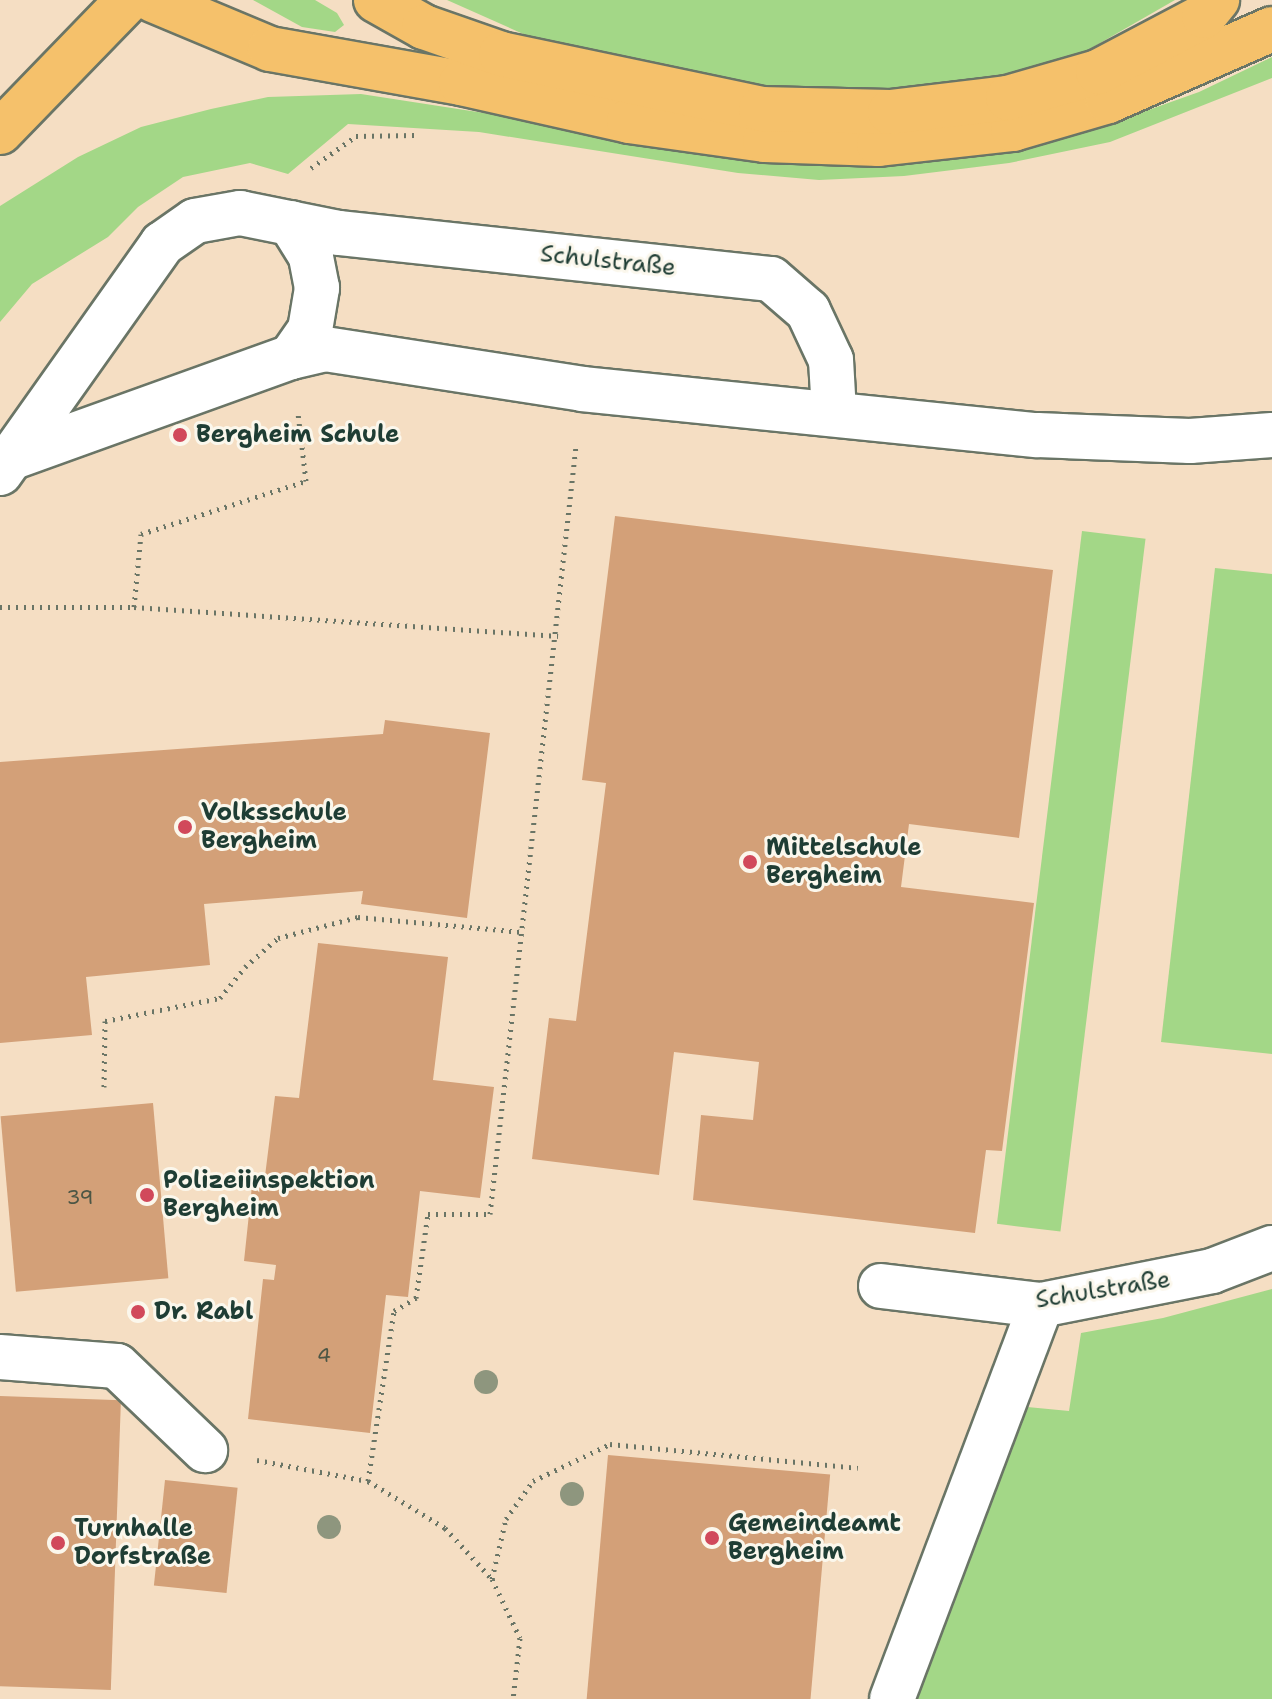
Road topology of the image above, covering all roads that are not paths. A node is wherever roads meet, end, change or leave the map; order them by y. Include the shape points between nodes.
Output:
1 (128, 0) edge
2 (153, 0) edge
3 (376, 0) edge
4 (1217, 0) edge
5 (1272, 29) edge
6 (0, 132) edge
7 (290, 223) junction
8 (291, 357) junction
9 (834, 412) junction
10 (1272, 435) edge
11 (8, 465) edge
12 (1272, 1248) edge
13 (881, 1286) dead end
14 (1041, 1305) junction
15 (0, 1357) edge
16 (205, 1450) road end
17 (892, 1699) edge

1 - 6 main road
2 - 5 main road via 270,49 461,83 629,121 765,140 879,144 1013,129 1108,101
3 - 4 main road via 424,27 501,54 761,109 890,112 1008,98 1098,72 1204,16
7 - 8 street via 311,256 317,288 310,330
7 - 9 street, Schulstraße via 339,233 771,279 808,311 831,360
7 - 11 street, Schulstraße via 240,213 195,221 162,244
8 - 9 street, Schulstraße via 325,349 582,389
8 - 11 street, Schulstraße
9 - 10 street, Schulstraße via 1038,435 1190,441
12 - 14 street, Schulstraße via 1212,1271
13 - 14 street, Schulstraße
14 - 17 street
15 - 16 street via 117,1366

